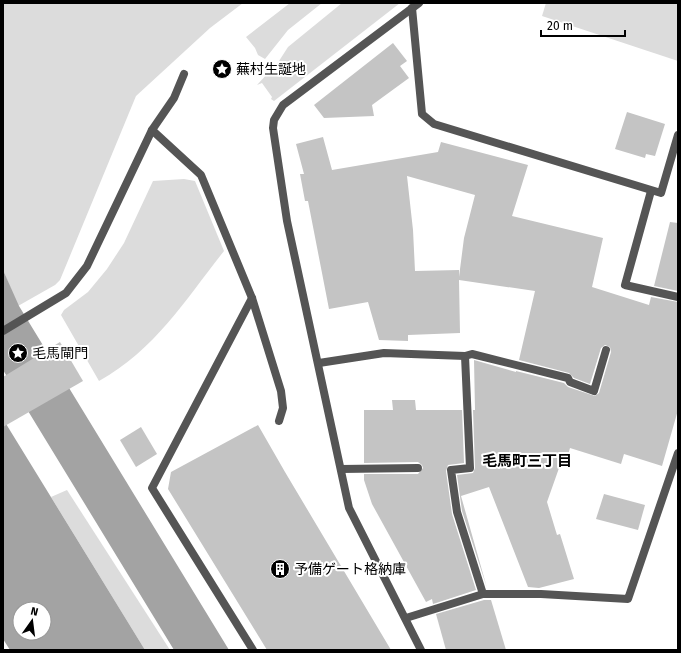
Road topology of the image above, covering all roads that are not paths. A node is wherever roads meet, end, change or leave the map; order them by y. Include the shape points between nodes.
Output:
1 (416, 6) edge
2 (184, 74) dead end
3 (152, 130) junction
4 (678, 135) edge
5 (651, 191) junction
6 (678, 297) edge
7 (252, 298) junction
8 (3, 331) edge
9 (606, 350) dead end
10 (465, 356) junction
11 (319, 363) junction
12 (279, 421) dead end
13 (678, 453) edge
14 (418, 468) dead end
15 (341, 469) junction
16 (483, 594) junction
17 (406, 618) junction
18 (253, 650) edge
19 (421, 650) edge

1 - 5 street via 422,114 434,124
1 - 11 street via 283,105 274,120 273,128 287,221
2 - 3 street via 174,98
3 - 7 street via 201,175
3 - 8 street via 87,266 66,293
4 - 5 street via 661,193
5 - 6 street via 625,285
7 - 12 street via 281,391 283,408
7 - 18 street via 152,488
9 - 10 street via 594,391 570,382 568,378 550,373 472,354
10 - 11 street via 384,354
10 - 16 street via 470,468 451,470 457,512
11 - 15 street
13 - 16 street via 628,599
14 - 15 street
15 - 17 street via 349,508
16 - 17 street
17 - 19 street

